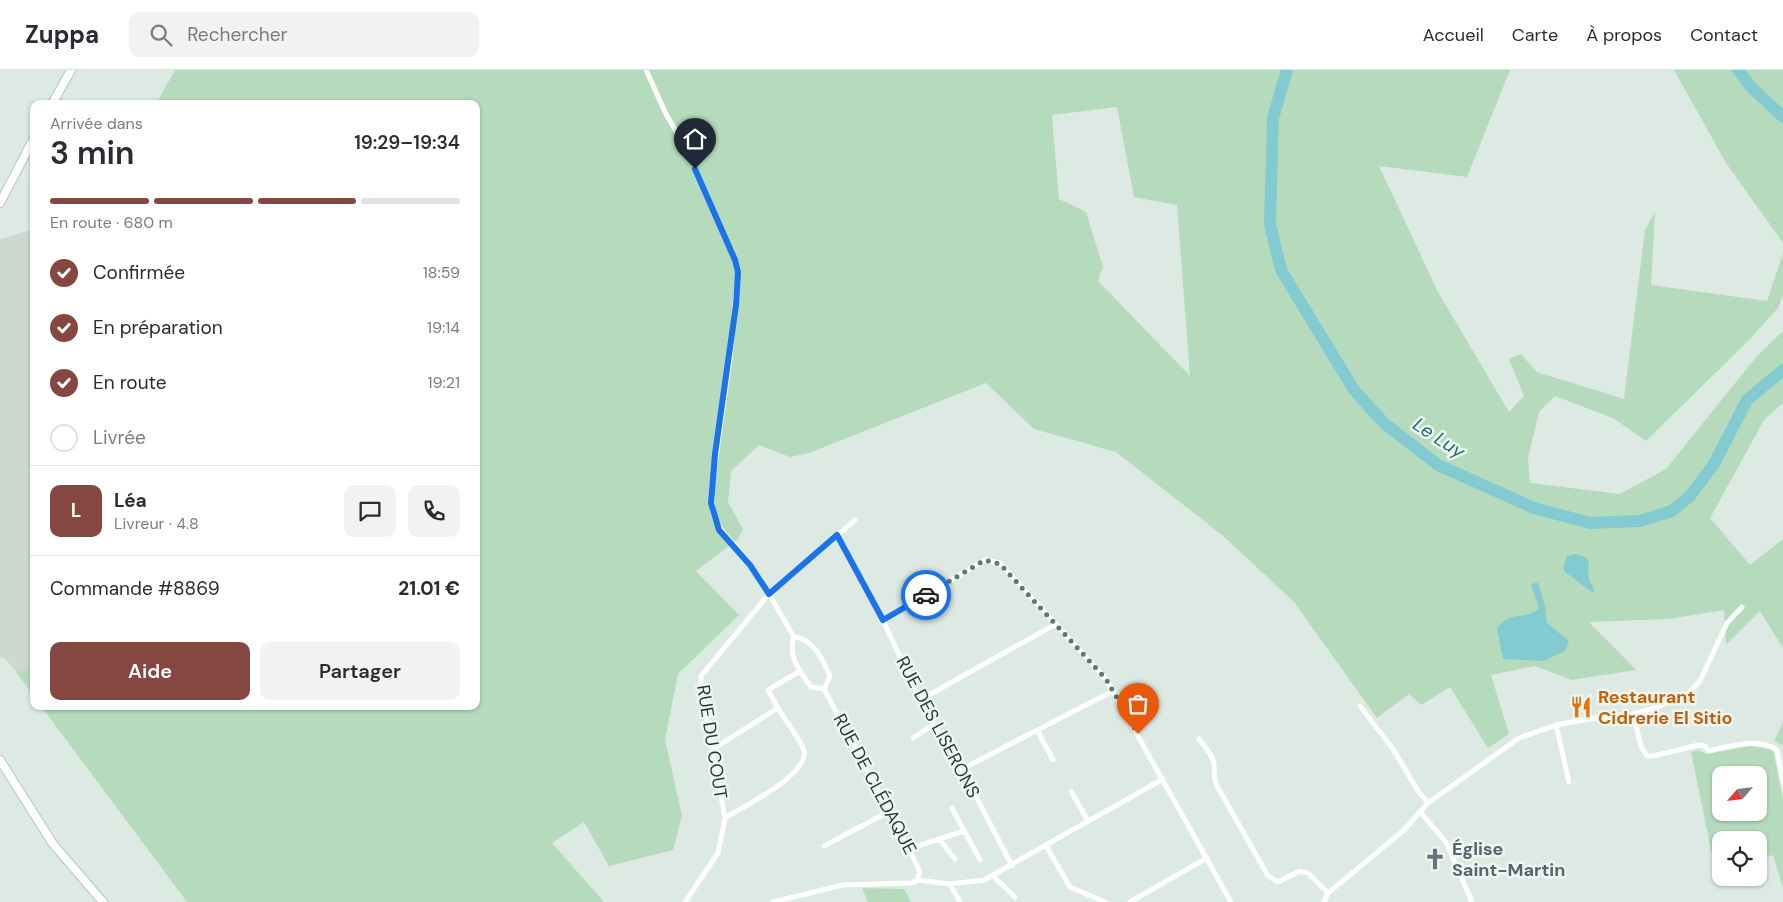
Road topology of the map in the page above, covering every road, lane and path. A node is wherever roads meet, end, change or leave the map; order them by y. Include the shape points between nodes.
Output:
1 (71, 70) edge
2 (646, 70) edge
3 (54, 100) edge
4 (30, 146) edge
5 (0, 203) edge
6 (855, 520) dead end
7 (837, 535) junction
8 (769, 594) junction
9 (1742, 607) dead end
10 (883, 620) junction
11 (1056, 624) junction
12 (794, 637) junction
13 (800, 671) junction
14 (824, 689) junction
15 (1113, 691) junction
16 (920, 700) junction
17 (1360, 706) dead end
18 (778, 708) junction
19 (1633, 714) junction
20 (933, 725) junction
21 (1556, 725) junction
22 (1037, 730) junction
23 (913, 738) dead end
24 (1199, 739) dead end
25 (712, 749) junction
26 (0, 760) edge
27 (1053, 760) dead end
28 (962, 769) junction
29 (1163, 778) junction
30 (1569, 782) dead end
31 (1783, 782) edge
32 (1071, 791) dead end
33 (1428, 803) junction
34 (952, 808) dead end
35 (890, 811) junction
36 (1420, 812) junction
37 (725, 818) junction
38 (1088, 821) junction
39 (964, 831) junction
40 (939, 839) junction
41 (824, 846) dead end
42 (1046, 846) junction
43 (909, 849) junction
44 (1207, 858) junction
45 (955, 859) dead end
46 (980, 860) dead end
47 (1012, 866) junction
48 (993, 876) junction
49 (917, 880) junction
50 (950, 884) junction
51 (1328, 893) junction
52 (1015, 897) dead end
53 (103, 902) edge
54 (685, 902) edge
55 (773, 902) edge
56 (960, 902) edge
57 (1105, 902) edge
58 (1130, 902) edge
59 (1231, 902) edge
60 (1324, 902) edge
61 (1472, 902) edge

1 - 3 main road
2 - 8 street, RUE DE CLÉDAQUE via 689,154 738,272 730,359 712,485 712,509 719,530 750,565
4 - 5 main road
6 - 7 street, RUE DU COUT
7 - 8 street, RUE DU COUT
7 - 10 street, RUE DES LISERONS
8 - 12 street, RUE DE CLÉDAQUE
8 - 25 street, RUE DU COUT via 702,676 701,688
9 - 19 street via 1727,623 1700,681 1689,693
10 - 11 street via 990,560 1000,564
10 - 16 street, RUE DES LISERONS
11 - 15 street
11 - 16 street
12 - 13 street, RUE DE CLÉDAQUE via 791,651
12 - 14 street, RUE DE CLÉDAQUE via 810,642 827,670 830,676
13 - 14 street, RUE DE CLÉDAQUE via 811,686
13 - 18 street via 768,690
14 - 35 street, RUE DE CLÉDAQUE
15 - 22 street
15 - 29 street
16 - 20 street, RUE DES LISERONS
17 - 33 street
18 - 25 street
18 - 37 street via 802,748 803,757 791,777
19 - 21 street
19 - 31 street via 1641,746 1647,756 1699,745 1709,751 1752,743 1769,746 1777,750
20 - 23 street
20 - 28 street, RUE DES LISERONS
21 - 30 street
21 - 33 street via 1507,745
22 - 27 street
22 - 28 street
24 - 51 street via 1212,759 1212,776 1217,786 1268,876 1278,882 1300,871 1308,873
25 - 37 street, RUE DU COUT
26 - 53 main road via 53,844
28 - 47 street, RUE DES LISERONS
29 - 38 street
29 - 44 street
32 - 38 street
33 - 36 street
34 - 39 street
35 - 41 street
35 - 43 street, RUE DE CLÉDAQUE
36 - 51 street via 1403,831
36 - 61 street via 1446,842
37 - 54 street, RUE DU COUT via 718,853
38 - 42 street
39 - 40 street
39 - 46 street
40 - 43 street
40 - 45 street
42 - 47 street
42 - 57 street via 1070,888
43 - 49 street, RUE DE CLÉDAQUE via 920,872
44 - 58 street
44 - 59 street
47 - 48 street
48 - 50 street via 977,882
48 - 52 street
49 - 50 street
49 - 55 street via 843,885
50 - 56 street
51 - 60 street

